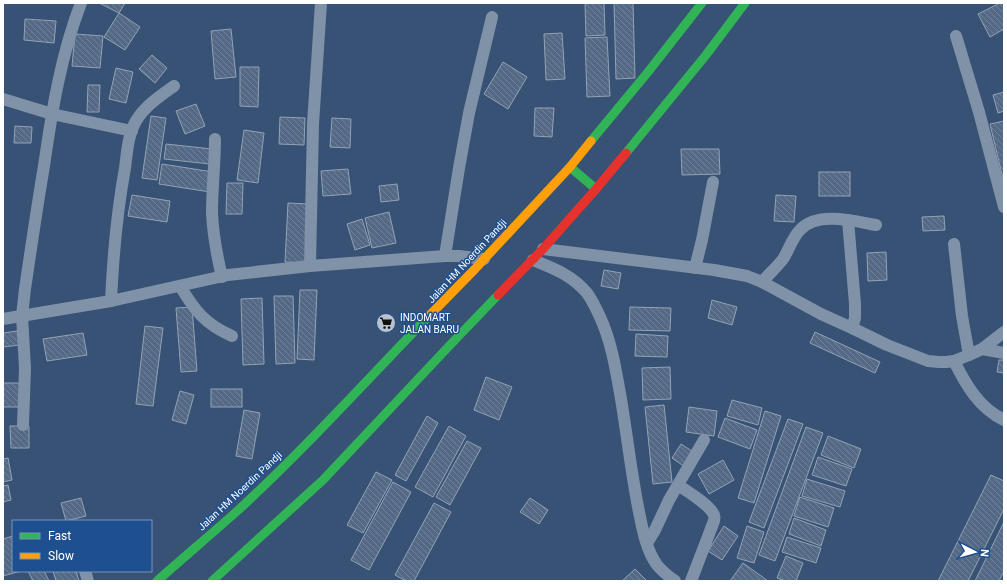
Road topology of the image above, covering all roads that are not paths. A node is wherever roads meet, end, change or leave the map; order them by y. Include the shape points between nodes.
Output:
1 (81, 3) edge
2 (321, 3) edge
3 (702, 3) edge
4 (745, 3) edge
5 (492, 17) dead end
6 (956, 36) dead end
7 (174, 86) dead end
8 (3, 99) edge
9 (52, 114) junction
10 (132, 131) junction
11 (214, 139) dead end
12 (570, 167) junction
13 (713, 182) dead end
14 (596, 189) junction
15 (1004, 207) edge
16 (848, 220) junction
17 (876, 225) dead end
18 (954, 244) dead end
19 (543, 249) junction
20 (446, 256) junction
21 (484, 259) junction
22 (533, 260) junction
23 (310, 266) junction
24 (695, 268) junction
25 (222, 276) junction
26 (762, 282) junction
27 (180, 286) junction
28 (111, 301) junction
29 (22, 316) junction
30 (3, 319) edge
31 (852, 328) junction
32 (1004, 332) edge
33 (232, 336) dead end
34 (982, 349) junction
35 (1004, 353) edge
36 (969, 355) junction
37 (954, 361) junction
38 (1004, 420) edge
39 (23, 425) dead end
40 (704, 440) dead end
41 (678, 485) junction
42 (647, 543) junction
43 (157, 581) edge
44 (212, 581) edge
45 (675, 581) edge
46 (691, 581) edge

1 - 9 street via 68,41
2 - 23 street via 313,124
3 - 12 main road, Jalan HM Noerdin Pandji
4 - 14 main road via 706,55
5 - 20 street via 468,121
6 - 15 street
7 - 10 street via 141,114
8 - 9 street
9 - 10 street
9 - 29 street
10 - 28 street via 118,205
11 - 25 street via 213,230
12 - 14 main road
12 - 21 main road, Jalan HM Noerdin Pandji
13 - 24 street
14 - 19 main road
16 - 17 street
16 - 26 street via 825,219 806,225 794,238 782,260
16 - 31 street via 855,304
18 - 36 street
19 - 22 main road
19 - 24 street
20 - 21 street
20 - 23 street
21 - 43 main road, Jalan HM Noerdin Pandji via 293,457 235,513
22 - 42 street via 567,275 587,293 596,307 615,364 637,500
22 - 44 main road via 323,480
23 - 25 street
24 - 26 street via 735,273
25 - 27 street
26 - 31 street
27 - 28 street
27 - 33 street via 191,305 202,316 213,326
28 - 29 street
29 - 30 street
29 - 39 street via 25,368
31 - 37 street via 928,361
32 - 34 street
34 - 35 street
34 - 36 street
36 - 37 street
37 - 38 street via 980,404
40 - 41 street
41 - 42 street
41 - 46 street via 701,501 711,510 714,517
42 - 45 street via 657,565

